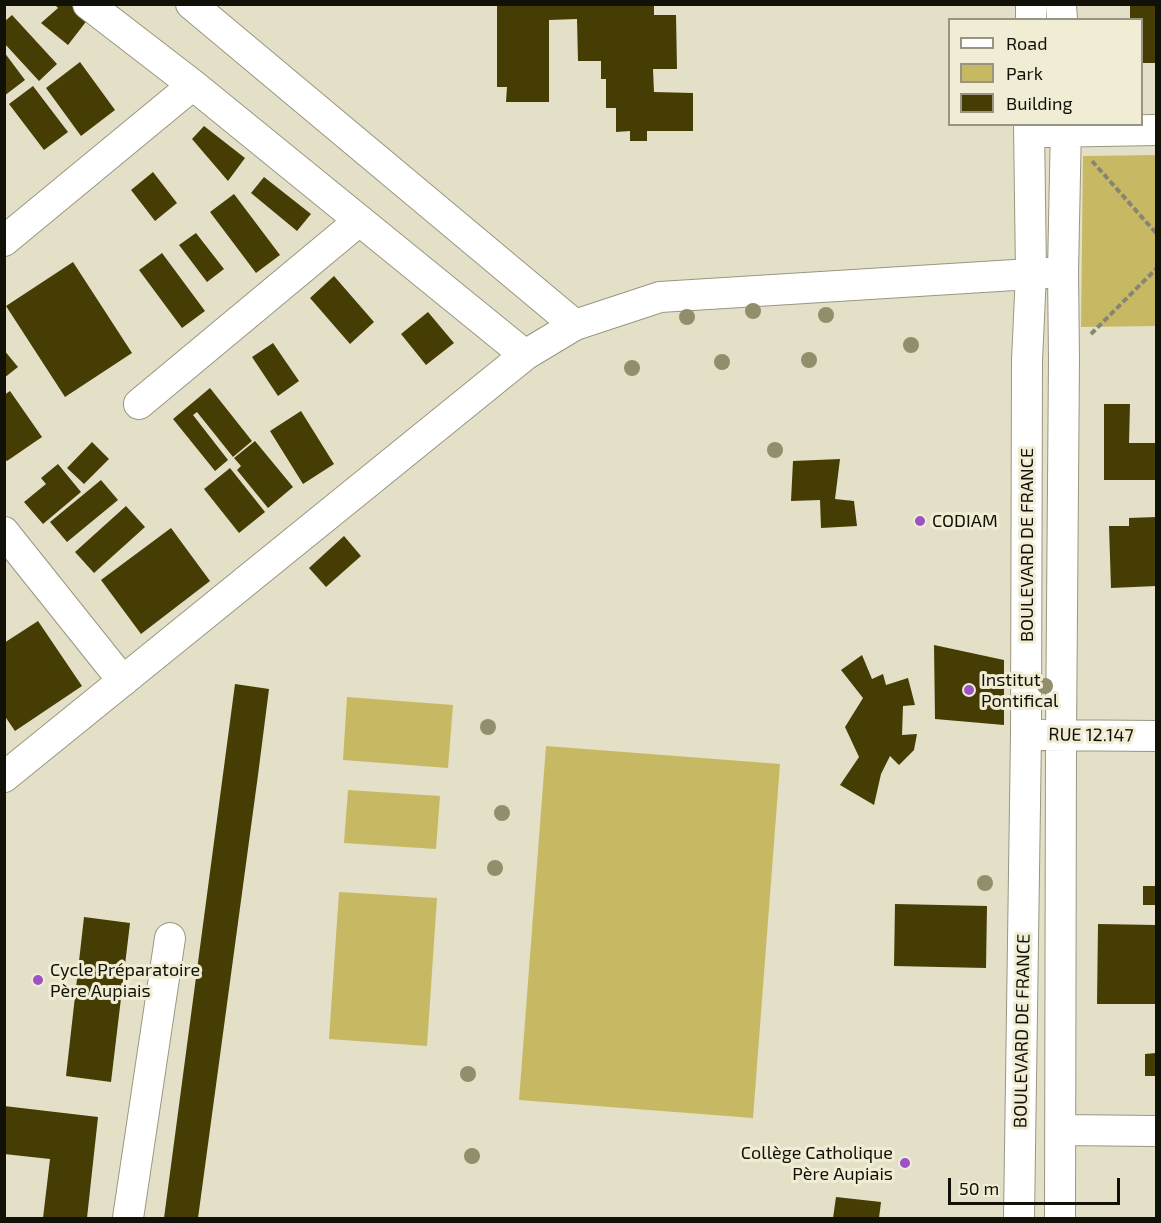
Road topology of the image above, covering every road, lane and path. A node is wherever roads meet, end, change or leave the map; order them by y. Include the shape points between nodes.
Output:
1 (88, 4) edge
2 (191, 4) edge
3 (193, 85) junction
4 (1029, 128) edge
5 (1066, 128) edge
6 (1156, 129) edge
7 (359, 220) junction
8 (1156, 233) edge
9 (4, 241) edge
10 (1156, 269) edge
11 (1063, 272) junction
12 (1031, 274) junction
13 (575, 325) junction
14 (525, 355) junction
15 (1064, 359) junction
16 (139, 405) dead end
17 (4, 532) edge
18 (123, 681) junction
19 (1026, 734) junction
20 (1061, 736) junction
21 (1156, 736) edge
22 (4, 777) edge
23 (170, 938) dead end
24 (1061, 1130) junction
25 (1156, 1131) edge
26 (128, 1218) edge
27 (1019, 1218) edge
28 (1060, 1218) edge

1 - 3 street
2 - 13 street
3 - 7 street
3 - 9 street
4 - 5 street
4 - 12 street, BOULEVARD DE FRANCE
5 - 6 street
5 - 8 path
5 - 11 street, BOULEVARD DE FRANCE
7 - 14 street
7 - 16 street
10 - 15 path
11 - 12 street
11 - 15 street, BOULEVARD DE FRANCE
12 - 13 street via 660,297
12 - 19 street, BOULEVARD DE FRANCE
13 - 14 street
14 - 18 street
15 - 20 street, BOULEVARD DE FRANCE
17 - 18 street
18 - 22 street
19 - 20 street, RUE 12.147
19 - 27 street, BOULEVARD DE FRANCE
20 - 21 street, RUE 12.147
20 - 24 street, BOULEVARD DE FRANCE
23 - 26 street
24 - 25 street
24 - 28 street, BOULEVARD DE FRANCE

